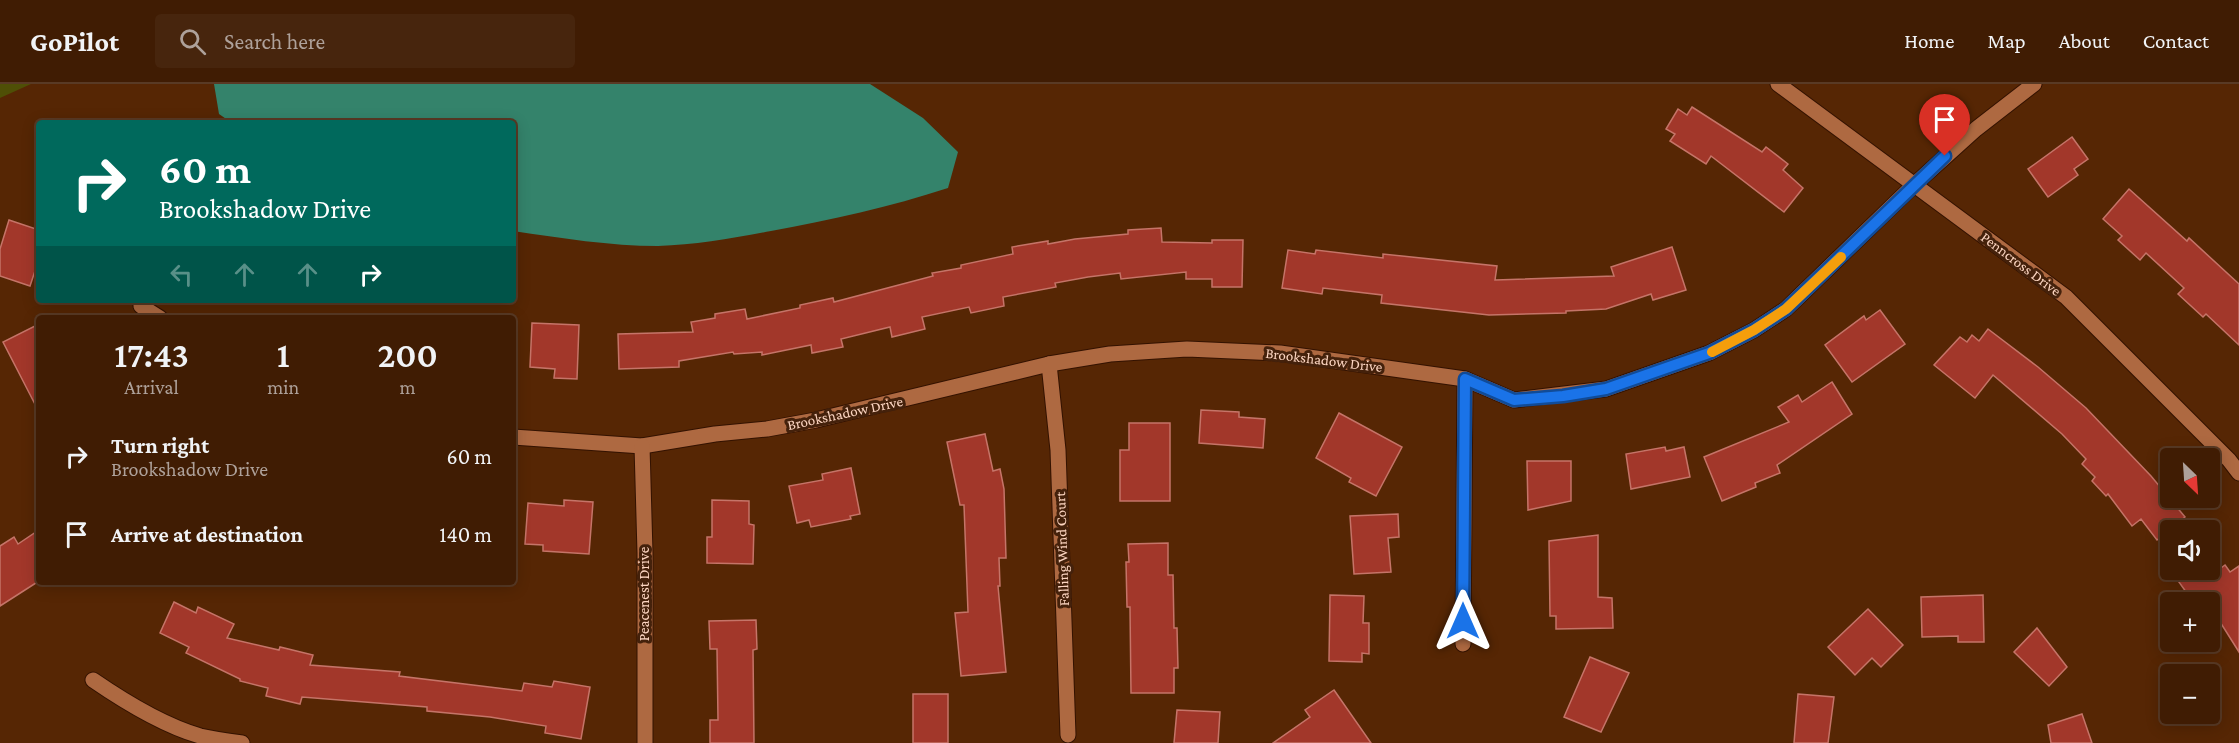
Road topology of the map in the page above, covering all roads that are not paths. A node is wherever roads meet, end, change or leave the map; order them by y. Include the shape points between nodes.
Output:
1 (1778, 84) edge
2 (2034, 84) edge
3 (1915, 184) junction
4 (141, 306) dead end
5 (155, 315) edge
6 (1049, 364) junction
7 (1465, 379) junction
8 (516, 437) edge
9 (642, 446) junction
10 (2239, 473) edge
11 (1463, 644) dead end
12 (93, 680) dead end
13 (1068, 735) dead end
14 (242, 743) edge
15 (645, 743) edge

1 - 3 street, Penncross Drive
2 - 3 street, Brookshadow Drive
3 - 7 street, Brookshadow Drive via 1786,309 1709,353 1606,389 1553,397 1514,400
3 - 10 street, Penncross Drive via 2066,297
4 - 5 street
6 - 7 street, Brookshadow Drive via 1110,354 1187,349 1280,353
6 - 9 street, Brookshadow Drive via 816,420
6 - 13 street, Falling Wind Court via 1058,450
7 - 11 street
8 - 9 street, Brookshadow Drive
9 - 15 street, Peacenest Drive
12 - 14 street via 139,710 200,736

